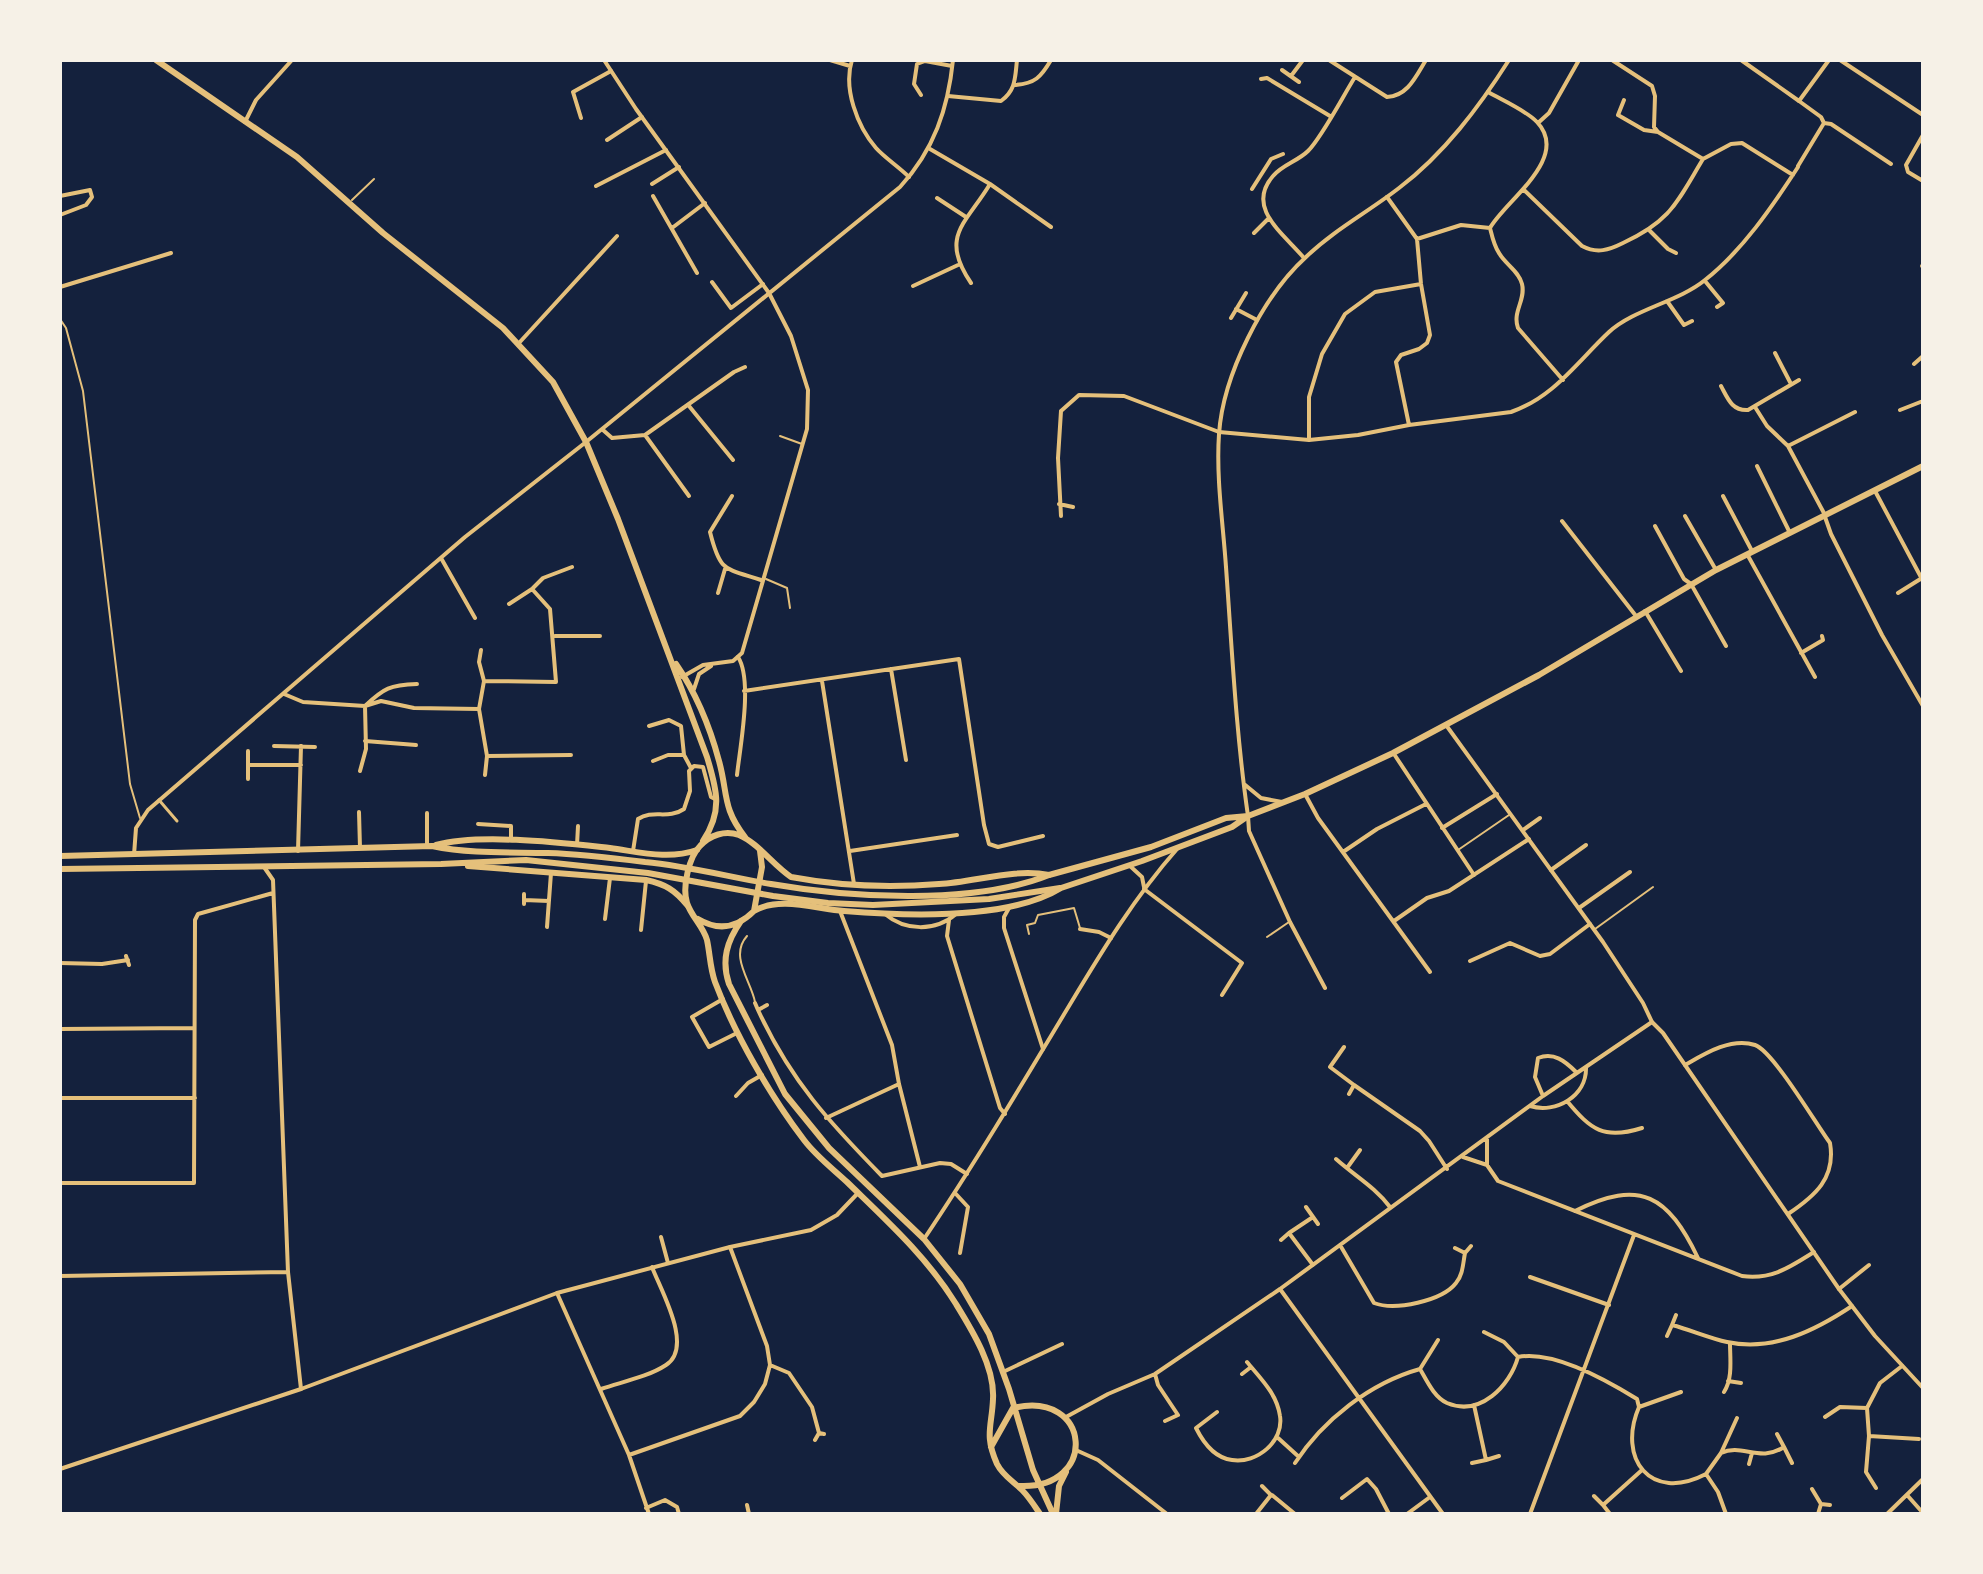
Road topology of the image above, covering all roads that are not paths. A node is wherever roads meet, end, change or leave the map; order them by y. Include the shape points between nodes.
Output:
1 (156, 60) edge
2 (292, 60) edge
3 (604, 60) edge
4 (830, 60) edge
5 (953, 60) edge
6 (1017, 60) edge
7 (1051, 60) edge
8 (1303, 60) edge
9 (1329, 60) edge
10 (1426, 60) edge
11 (1509, 60) edge
12 (1579, 60) edge
13 (1612, 60) edge
14 (1741, 60) edge
15 (1829, 60) edge
16 (1840, 60) edge
17 (1748, 62) edge
18 (851, 63) edge
19 (952, 67) junction
20 (1282, 70) dead end
21 (611, 71) junction
22 (1291, 76) junction
23 (1355, 77) junction
24 (1261, 79) dead end
25 (1299, 82) dead end
26 (1014, 85) junction
27 (1488, 92) junction
28 (921, 95) dead end
29 (948, 96) junction
30 (1624, 100) dead end
31 (1799, 101) junction
32 (1923, 115) edge
33 (1330, 116) junction
34 (642, 117) junction
35 (581, 118) dead end
36 (245, 122) junction
37 (1538, 123) junction
38 (1824, 123) junction
39 (1658, 132) junction
40 (1923, 135) edge
41 (607, 140) dead end
42 (930, 149) junction
43 (666, 150) junction
44 (1283, 154) dead end
45 (1703, 159) junction
46 (1891, 164) dead end
47 (679, 167) junction
48 (1265, 169) junction
49 (1274, 175) junction
50 (1793, 175) junction
51 (909, 177) junction
52 (374, 179) dead end
53 (1923, 181) edge
54 (652, 184) dead end
55 (990, 184) junction
56 (596, 186) dead end
57 (1252, 189) dead end
58 (1524, 190) junction
59 (60, 196) edge
60 (653, 196) dead end
61 (1387, 197) junction
62 (937, 198) dead end
63 (349, 203) junction
64 (705, 203) junction
65 (60, 215) edge
66 (966, 217) junction
67 (1268, 219) junction
68 (1051, 227) dead end
69 (672, 228) junction
70 (1490, 228) junction
71 (1650, 231) junction
72 (1254, 233) dead end
73 (617, 236) dead end
74 (1417, 239) junction
75 (171, 253) dead end
76 (1676, 253) dead end
77 (1304, 258) junction
78 (958, 265) junction
79 (697, 273) dead end
80 (1705, 281) junction
81 (712, 282) dead end
82 (971, 283) dead end
83 (763, 284) junction
84 (1421, 284) junction
85 (913, 286) dead end
86 (60, 287) edge
87 (769, 293) junction
88 (1246, 293) dead end
89 (1667, 301) junction
90 (1717, 307) dead end
91 (1236, 309) junction
92 (1231, 318) dead end
93 (60, 319) edge
94 (1257, 320) junction
95 (1692, 321) dead end
96 (519, 343) junction
97 (1775, 353) dead end
98 (1923, 356) edge
99 (1914, 364) dead end
100 (745, 367) dead end
101 (1799, 380) dead end
102 (1564, 381) junction
103 (1791, 384) junction
104 (1721, 386) dead end
105 (1923, 401) edge
106 (689, 406) junction
107 (1755, 407) junction
108 (1900, 410) dead end
109 (1855, 412) dead end
110 (1409, 425) junction
111 (603, 430) junction
112 (1219, 432) junction
113 (645, 435) junction
114 (780, 436) dead end
115 (1309, 440) junction
116 (586, 442) junction
117 (802, 444) junction
118 (1788, 446) junction
119 (733, 460) dead end
120 (1757, 466) dead end
121 (1923, 466) edge
122 (1875, 491) junction
123 (689, 496) dead end
124 (732, 496) dead end
125 (1723, 496) dead end
126 (1059, 504) junction
127 (1073, 507) dead end
128 (1825, 515) junction
129 (1061, 516) dead end
130 (1685, 516) dead end
131 (1562, 521) dead end
132 (1655, 526) dead end
133 (1790, 533) junction
134 (1750, 552) junction
135 (441, 558) junction
136 (572, 567) dead end
137 (725, 569) junction
138 (1716, 570) junction
139 (762, 579) junction
140 (1922, 580) edge
141 (1691, 584) junction
142 (532, 589) junction
143 (718, 593) dead end
144 (1898, 593) dead end
145 (509, 604) dead end
146 (790, 608) dead end
147 (1645, 611) junction
148 (1636, 616) junction
149 (475, 618) dead end
150 (554, 636) junction
151 (600, 636) dead end
152 (1822, 636) dead end
153 (1726, 646) dead end
154 (481, 650) dead end
155 (1801, 653) junction
156 (738, 657) junction
157 (713, 664) junction
158 (891, 669) junction
159 (1681, 671) dead end
160 (682, 677) junction
161 (1815, 677) dead end
162 (822, 680) junction
163 (484, 681) junction
164 (417, 684) dead end
165 (744, 691) junction
166 (283, 693) junction
167 (694, 693) junction
168 (365, 706) junction
169 (1923, 706) edge
170 (479, 709) junction
171 (1446, 725) junction
172 (649, 726) dead end
173 (365, 741) junction
174 (416, 745) dead end
175 (274, 746) dead end
176 (301, 746) junction
177 (315, 747) dead end
178 (248, 751) dead end
179 (1393, 753) junction
180 (571, 755) dead end
181 (684, 755) junction
182 (487, 756) junction
183 (906, 760) dead end
184 (653, 761) dead end
185 (248, 765) junction
186 (301, 765) junction
187 (691, 768) junction
188 (360, 771) dead end
189 (485, 775) dead end
190 (737, 775) dead end
191 (248, 779) dead end
192 (1243, 782) junction
193 (1305, 794) junction
194 (1497, 794) junction
195 (159, 800) junction
196 (717, 800) junction
197 (1282, 802) junction
198 (1426, 804) junction
199 (359, 812) dead end
200 (427, 813) dead end
201 (1511, 814) junction
202 (1248, 816) junction
203 (1540, 818) dead end
204 (140, 819) junction
205 (177, 821) dead end
206 (478, 824) dead end
207 (578, 826) dead end
208 (1442, 828) junction
209 (1523, 830) junction
210 (957, 835) dead end
211 (1043, 836) dead end
212 (747, 839) junction
213 (1529, 839) junction
214 (511, 841) junction
215 (577, 845) junction
216 (1586, 845) dead end
217 (430, 846) junction
218 (360, 848) junction
219 (698, 848) junction
220 (1177, 849) junction
221 (298, 851) junction
222 (633, 851) junction
223 (760, 851) junction
224 (850, 851) junction
225 (1457, 851) junction
226 (1343, 852) junction
227 (134, 855) junction
228 (60, 856) edge
229 (441, 864) junction
230 (263, 865) junction
231 (283, 865) junction
232 (1130, 866) junction
233 (60, 869) edge
234 (1551, 870) junction
235 (1630, 872) dead end
236 (551, 873) junction
237 (1049, 875) junction
238 (1474, 875) junction
239 (610, 877) junction
240 (273, 880) junction
241 (646, 880) junction
242 (854, 884) junction
243 (1653, 887) dead end
244 (1061, 888) junction
245 (1144, 889) junction
246 (273, 893) junction
247 (524, 894) dead end
248 (549, 901) junction
249 (687, 905) junction
250 (1015, 905) junction
251 (1579, 908) junction
252 (754, 911) junction
253 (840, 911) junction
254 (958, 913) junction
255 (885, 914) junction
256 (694, 916) junction
257 (605, 919) dead end
258 (949, 920) junction
259 (741, 921) junction
260 (1394, 921) junction
261 (1290, 922) junction
262 (1590, 924) junction
263 (547, 927) dead end
264 (1080, 929) joint
265 (1594, 929) junction
266 (641, 930) dead end
267 (1029, 934) dead end
268 (747, 936) dead end
269 (1267, 937) dead end
270 (1111, 938) junction
271 (127, 960) dead end
272 (1470, 961) dead end
273 (60, 963) edge
274 (1430, 972) dead end
275 (1325, 988) dead end
276 (1222, 995) dead end
277 (723, 999) junction
278 (755, 1003) joint
279 (767, 1005) dead end
280 (758, 1010) junction
281 (1652, 1022) junction
282 (193, 1028) junction
283 (60, 1029) edge
284 (739, 1032) junction
285 (1344, 1047) dead end
286 (1043, 1049) junction
287 (1685, 1065) junction
288 (1586, 1067) junction
289 (1577, 1072) junction
290 (763, 1074) junction
291 (899, 1084) junction
292 (1354, 1085) junction
293 (1349, 1094) dead end
294 (736, 1096) dead end
295 (1543, 1096) junction
296 (60, 1098) edge
297 (195, 1098) junction
298 (1567, 1101) junction
299 (1530, 1106) junction
300 (1005, 1114) junction
301 (826, 1118) junction
302 (1642, 1128) dead end
303 (1487, 1139) junction
304 (1360, 1150) dead end
305 (1463, 1157) junction
306 (1336, 1159) dead end
307 (1487, 1165) junction
308 (920, 1168) junction
309 (1346, 1168) junction
310 (1447, 1169) junction
311 (967, 1174) junction
312 (60, 1183) edge
313 (858, 1193) junction
314 (955, 1193) junction
315 (1306, 1207) dead end
316 (1391, 1208) junction
317 (1575, 1211) junction
318 (1787, 1214) junction
319 (1313, 1217) junction
320 (1318, 1224) dead end
321 (1289, 1233) junction
322 (1634, 1235) junction
323 (661, 1237) dead end
324 (924, 1239) junction
325 (1281, 1240) dead end
326 (1340, 1245) junction
327 (1471, 1246) dead end
328 (730, 1247) junction
329 (1455, 1248) dead end
330 (1814, 1252) junction
331 (960, 1253) dead end
332 (1465, 1253) junction
333 (1698, 1258) junction
334 (668, 1263) junction
335 (1313, 1265) junction
336 (1869, 1265) dead end
337 (652, 1267) junction
338 (288, 1272) junction
339 (60, 1276) edge
340 (1530, 1277) dead end
341 (1280, 1289) junction
342 (1839, 1289) junction
343 (557, 1293) junction
344 (1609, 1305) junction
345 (1852, 1306) junction
346 (1676, 1315) dead end
347 (1672, 1325) junction
348 (1484, 1332) dead end
349 (1667, 1336) dead end
350 (1438, 1340) dead end
351 (1730, 1343) junction
352 (1062, 1344) dead end
353 (1518, 1357) junction
354 (770, 1365) junction
355 (1902, 1366) junction
356 (1420, 1369) junction
357 (1584, 1371) junction
358 (1003, 1372) junction
359 (1155, 1374) junction
360 (1242, 1374) dead end
361 (1728, 1381) junction
362 (1741, 1383) dead end
363 (1923, 1388) edge
364 (301, 1389) junction
365 (601, 1389) junction
366 (1681, 1392) dead end
367 (1724, 1392) dead end
368 (1359, 1397) junction
369 (1474, 1405) junction
370 (1639, 1407) junction
371 (1013, 1408) junction
372 (1867, 1408) junction
373 (1217, 1412) dead end
374 (1066, 1417) junction
375 (1825, 1417) dead end
376 (1737, 1418) dead end
377 (1165, 1421) dead end
378 (1003, 1423) junction
379 (1020, 1434) junction
380 (1777, 1434) dead end
381 (1869, 1436) junction
382 (1277, 1437) junction
383 (1919, 1439) dead end
384 (815, 1440) dead end
385 (991, 1447) junction
386 (1784, 1447) junction
387 (1078, 1451) junction
388 (1721, 1453) junction
389 (1752, 1453) junction
390 (629, 1455) junction
391 (1499, 1456) dead end
392 (1299, 1457) junction
393 (1486, 1460) junction
394 (1295, 1463) dead end
395 (1472, 1463) dead end
396 (1792, 1463) dead end
397 (1749, 1464) dead end
398 (60, 1469) edge
399 (1068, 1469) junction
400 (1643, 1470) junction
401 (1706, 1474) junction
402 (1923, 1479) edge
403 (1039, 1484) junction
404 (1019, 1486) junction
405 (1262, 1486) dead end
406 (1876, 1488) dead end
407 (1812, 1489) dead end
408 (1271, 1495) junction
409 (1907, 1495) junction
410 (1594, 1496) dead end
411 (1430, 1497) junction
412 (1342, 1498) dead end
413 (1821, 1504) junction
414 (747, 1505) dead end
415 (1603, 1505) junction
416 (1830, 1505) dead end
417 (646, 1508) junction
418 (1923, 1513) edge
419 (649, 1514) edge
420 (679, 1514) edge
421 (747, 1514) edge
422 (1040, 1514) edge
423 (1055, 1514) edge
424 (1167, 1514) edge
425 (1256, 1514) edge
426 (1295, 1514) edge
427 (1389, 1514) edge
428 (1407, 1514) edge
429 (1443, 1514) edge
430 (1530, 1514) edge
431 (1610, 1514) edge
432 (1726, 1514) edge
433 (1818, 1514) edge
434 (1887, 1514) edge

1 - 36 main road
2 - 36 street via 256,100
3 - 21 street
4 - 18 street
5 - 19 street
6 - 26 street
7 - 26 street via 1030,85
8 - 22 street
9 - 23 street
10 - 23 street via 1397,96 1387,97
11 - 27 street
12 - 37 street
13 - 39 street via 1652,86
14 - 17 street
15 - 31 street
16 - 32 street
17 - 31 street
18 - 51 street via 849,90 858,118 875,147
19 - 28 street via 917,64 914,84
19 - 29 street
20 - 22 street
21 - 34 street
21 - 35 street via 573,92
22 - 25 street
23 - 33 street
24 - 33 street
26 - 29 street via 1001,101
27 - 37 street
27 - 61 street via 1456,134
29 - 42 street
30 - 39 street via 1618,115
31 - 38 street
33 - 49 street via 1309,150
34 - 41 street
34 - 43 street
36 - 63 main road via 297,157
37 - 58 street via 1546,153
38 - 46 street
38 - 50 street
39 - 45 street
40 - 53 street via 1906,165
42 - 51 street
42 - 55 street
43 - 47 street
43 - 56 street
44 - 48 street
45 - 50 street via 1742,143
45 - 71 street via 1677,204
47 - 54 street
47 - 64 street
48 - 49 street
48 - 57 street
49 - 67 street via 1262,194
50 - 80 street via 1743,242
51 - 87 street
52 - 63 lane
55 - 66 street
55 - 68 street
58 - 70 street
58 - 71 street via 1592,251 1609,250
59 - 65 street via 90,190 92,197 86,205
60 - 69 street
61 - 74 street
61 - 77 street
62 - 66 street
63 - 96 main road
64 - 69 street
64 - 83 street
66 - 78 street via 954,251
67 - 72 street
67 - 77 street
69 - 79 street
70 - 74 street via 1461,225
70 - 102 street via 1499,254 1522,286 1518,328
71 - 76 street
73 - 96 street
74 - 84 street
75 - 86 street
77 - 94 street
78 - 82 street
78 - 85 street
80 - 89 street
80 - 90 street via 1723,303
81 - 83 street via 731,308
83 - 87 street
84 - 110 street via 1430,335 1427,343 1396,362
84 - 115 street via 1375,292 1345,314 1322,354 1309,397
87 - 111 street
87 - 117 street via 791,336 808,390
88 - 91 street
89 - 95 street via 1684,325
89 - 102 street via 1611,330
91 - 92 street
91 - 94 street
93 - 204 lane via 83,391 130,784
94 - 112 street via 1243,346
96 - 116 main road via 553,382
97 - 103 street
98 - 99 street
100 - 106 street
101 - 103 street
102 - 110 street via 1511,412
103 - 107 street
104 - 107 street via 1740,411
105 - 108 street
106 - 113 street
106 - 119 street
107 - 118 street
109 - 118 street
110 - 115 street
111 - 113 street via 612,438
111 - 116 street
112 - 115 street
112 - 126 street via 1124,396 1079,395 1061,411
112 - 192 street
113 - 123 street
114 - 117 lane
116 - 135 street
116 - 160 main road
117 - 139 street
118 - 128 street
120 - 133 street
121 - 122 main road
122 - 128 main road
122 - 140 street
124 - 137 street via 710,532
125 - 134 street
126 - 127 street
126 - 129 street
128 - 133 main road
128 - 169 street via 1882,635
130 - 138 street
131 - 148 street
132 - 141 street
133 - 134 main road
134 - 138 main road
134 - 155 street
135 - 149 street
135 - 166 street
136 - 142 street via 543,578
137 - 139 street
137 - 143 street
138 - 141 main road
139 - 146 lane via 787,588
139 - 156 street
140 - 144 street
141 - 147 main road
141 - 153 street
142 - 145 street
142 - 150 street via 550,609
147 - 148 main road
147 - 159 street
148 - 171 main road
150 - 151 street
150 - 163 street via 556,682
152 - 155 street
154 - 163 street
155 - 161 street
156 - 157 street
156 - 165 street
157 - 160 street
157 - 167 street via 696,679
158 - 162 street
158 - 183 street
158 - 211 street via 959,659 989,844 998,847
160 - 167 main road
160 - 196 main road
162 - 165 street
162 - 224 street
163 - 170 street
164 - 168 street via 382,689
165 - 190 street
166 - 168 street via 303,702
166 - 195 street
167 - 212 main road via 719,761 730,816
168 - 170 street via 381,701 414,708
168 - 173 street
170 - 182 street
171 - 179 main road
171 - 194 street
172 - 181 street via 678,723
173 - 174 street
173 - 188 street
175 - 176 street
176 - 177 street
176 - 186 street
178 - 185 street
179 - 193 main road
179 - 198 street
180 - 182 street
181 - 184 street
181 - 187 street
182 - 189 street
185 - 186 street
185 - 191 street
186 - 221 street
187 - 196 street via 703,767 711,797
187 - 222 street via 684,809 638,819
192 - 197 street via 1261,798
192 - 202 street
193 - 197 main road
193 - 226 street
194 - 201 street
194 - 208 street
195 - 204 street
195 - 205 street
196 - 219 main road via 716,819
197 - 202 main road
198 - 208 street
198 - 226 street
199 - 218 street
200 - 217 street
201 - 209 street
201 - 225 lane
202 - 220 main road
202 - 237 main road via 1226,818 1151,847
202 - 261 street via 1249,831
203 - 209 street
204 - 227 street
206 - 214 street via 511,826
207 - 215 street
208 - 225 street
209 - 213 street
210 - 224 street
212 - 219 main road via 720,834
212 - 223 main road
213 - 234 street
213 - 238 street
214 - 215 main road
214 - 217 main road
215 - 222 main road
216 - 234 street
217 - 218 main road
217 - 237 main road via 636,861 867,896 954,894
218 - 221 main road
219 - 222 main road via 675,856
219 - 249 main road via 686,885
220 - 232 main road
220 - 245 street
221 - 227 main road
223 - 242 main road via 791,877
223 - 252 main road
224 - 242 street
225 - 238 street
226 - 260 street
227 - 228 main road
229 - 231 main road
229 - 236 main road
229 - 244 main road via 526,860 648,873 828,903 907,905
230 - 231 main road
230 - 233 main road
230 - 240 street
231 - 240 street
232 - 244 main road
232 - 245 street via 1142,877
234 - 251 street
235 - 251 street
236 - 239 main road
236 - 248 street
237 - 242 main road
238 - 260 street
239 - 241 main road
239 - 257 street
240 - 246 street
241 - 249 main road via 668,886
241 - 266 street
243 - 265 lane
244 - 250 main road via 1046,898
245 - 270 street
245 - 276 street via 1242,963
246 - 282 street via 198,914
246 - 338 street
247 - 248 street via 524,902
248 - 263 street
249 - 256 main road
250 - 254 main road
250 - 286 street via 1008,909 1004,928
251 - 262 street
252 - 253 main road via 781,904
252 - 259 main road
253 - 255 main road
253 - 291 street via 892,1045
254 - 255 main road
254 - 258 street
255 - 258 street via 912,927
256 - 259 main road via 718,927
256 - 277 main road via 706,938
258 - 300 street via 947,936
259 - 324 main road via 727,946 724,967 785,1094 829,1148
260 - 274 street
261 - 269 lane
261 - 275 street
262 - 265 street
262 - 272 street via 1550,954 1535,956 1510,943
264 - 267 lane via 1074,908 1038,915 1027,925
264 - 270 street
265 - 281 street
268 - 278 lane via 741,962
270 - 286 street
271 - 273 street
277 - 284 main road
277 - 284 street via 692,1017 709,1047
278 - 280 street
279 - 280 street
280 - 301 street
281 - 287 street
281 - 288 street
282 - 283 street
282 - 297 street
284 - 290 main road
285 - 292 street via 1330,1067
286 - 300 street
287 - 318 street
287 - 318 street via 1710,1050 1746,1043 1761,1048 1830,1143 1831,1168 1821,1185 1811,1199
288 - 289 street
288 - 298 street via 1583,1084
289 - 295 street
289 - 295 street via 1559,1058 1538,1058 1535,1077
290 - 294 street
290 - 313 main road via 806,1143
291 - 301 street
291 - 308 street
292 - 293 street
292 - 310 street via 1420,1131
295 - 299 street
296 - 297 street
297 - 312 street via 194,1183
298 - 299 street via 1556,1108
298 - 302 street via 1594,1129 1609,1134
299 - 303 street
300 - 311 street
301 - 308 street via 882,1176
303 - 305 street
303 - 307 street
304 - 309 street
305 - 307 street
305 - 310 street
306 - 309 street
307 - 317 street via 1498,1181
308 - 311 street via 951,1164
309 - 316 street via 1376,1188
310 - 316 street
311 - 314 street
313 - 328 street via 837,1215 811,1230
313 - 385 main road via 930,1266 974,1334 993,1396
314 - 324 street
314 - 331 street via 968,1207
315 - 319 street
316 - 326 street
317 - 322 street
317 - 333 street via 1623,1194 1650,1197 1668,1209
318 - 330 street
319 - 320 street
319 - 321 street
321 - 325 street
321 - 335 street
322 - 333 street
322 - 344 street
323 - 334 street
324 - 358 main road via 960,1284 989,1334
326 - 332 street via 1374,1303 1387,1308 1446,1292 1461,1274
326 - 335 street
327 - 332 street
328 - 334 street
328 - 354 street
329 - 332 street
330 - 333 street via 1781,1273 1758,1278
330 - 342 street
334 - 337 street
335 - 341 street
336 - 342 street
337 - 343 street
337 - 365 street via 678,1334 677,1352 666,1365
338 - 339 street
338 - 364 street
340 - 344 street
341 - 359 street
341 - 368 street
342 - 345 street
343 - 364 street
343 - 365 street
344 - 357 street
345 - 351 street via 1823,1326 1784,1340
345 - 355 street
346 - 347 street
347 - 349 street
347 - 351 street
348 - 353 street
350 - 356 street
351 - 361 street
352 - 358 street
353 - 357 street via 1547,1359
353 - 369 street via 1499,1392
354 - 384 street via 789,1373 812,1407 821,1433
354 - 390 street via 759,1393 740,1416
355 - 363 street
355 - 372 street via 1880,1383
356 - 368 street
356 - 369 street via 1433,1392 1446,1402
357 - 370 street via 1637,1399
357 - 430 street
358 - 371 main road
359 - 374 street
359 - 377 street via 1178,1415
360 - 382 street via 1249,1365 1271,1392 1280,1413
361 - 362 street
361 - 367 street
364 - 398 street
365 - 390 street
366 - 370 street
368 - 392 street
368 - 411 street
369 - 393 street
370 - 400 street via 1632,1439
371 - 374 main road via 1028,1404
371 - 378 main road
371 - 379 main road
372 - 375 street via 1840,1407
372 - 381 street
373 - 382 street via 1194,1427 1202,1442 1230,1460 1247,1460
374 - 387 main road
376 - 388 street
378 - 379 main road
378 - 385 main road
379 - 403 main road
380 - 386 street
381 - 383 street
381 - 406 street via 1866,1472
382 - 392 street
385 - 404 main road via 1005,1475
386 - 389 street via 1765,1455
386 - 396 street
387 - 399 main road
387 - 424 street via 1098,1460
388 - 389 street
388 - 401 street
389 - 397 street
390 - 417 street
391 - 393 street
392 - 394 street
393 - 395 street
399 - 403 main road
399 - 423 main road
400 - 401 street via 1667,1485
400 - 415 street
401 - 432 street
402 - 409 street
403 - 404 main road
403 - 423 main road
404 - 422 main road
405 - 408 street
407 - 413 street
408 - 425 street
408 - 426 street
409 - 418 street
409 - 434 street
410 - 415 street
411 - 428 street
411 - 429 street
412 - 427 street via 1367,1479
413 - 416 street
413 - 433 street
414 - 421 street
415 - 431 street
417 - 419 street
417 - 420 street via 665,1500

